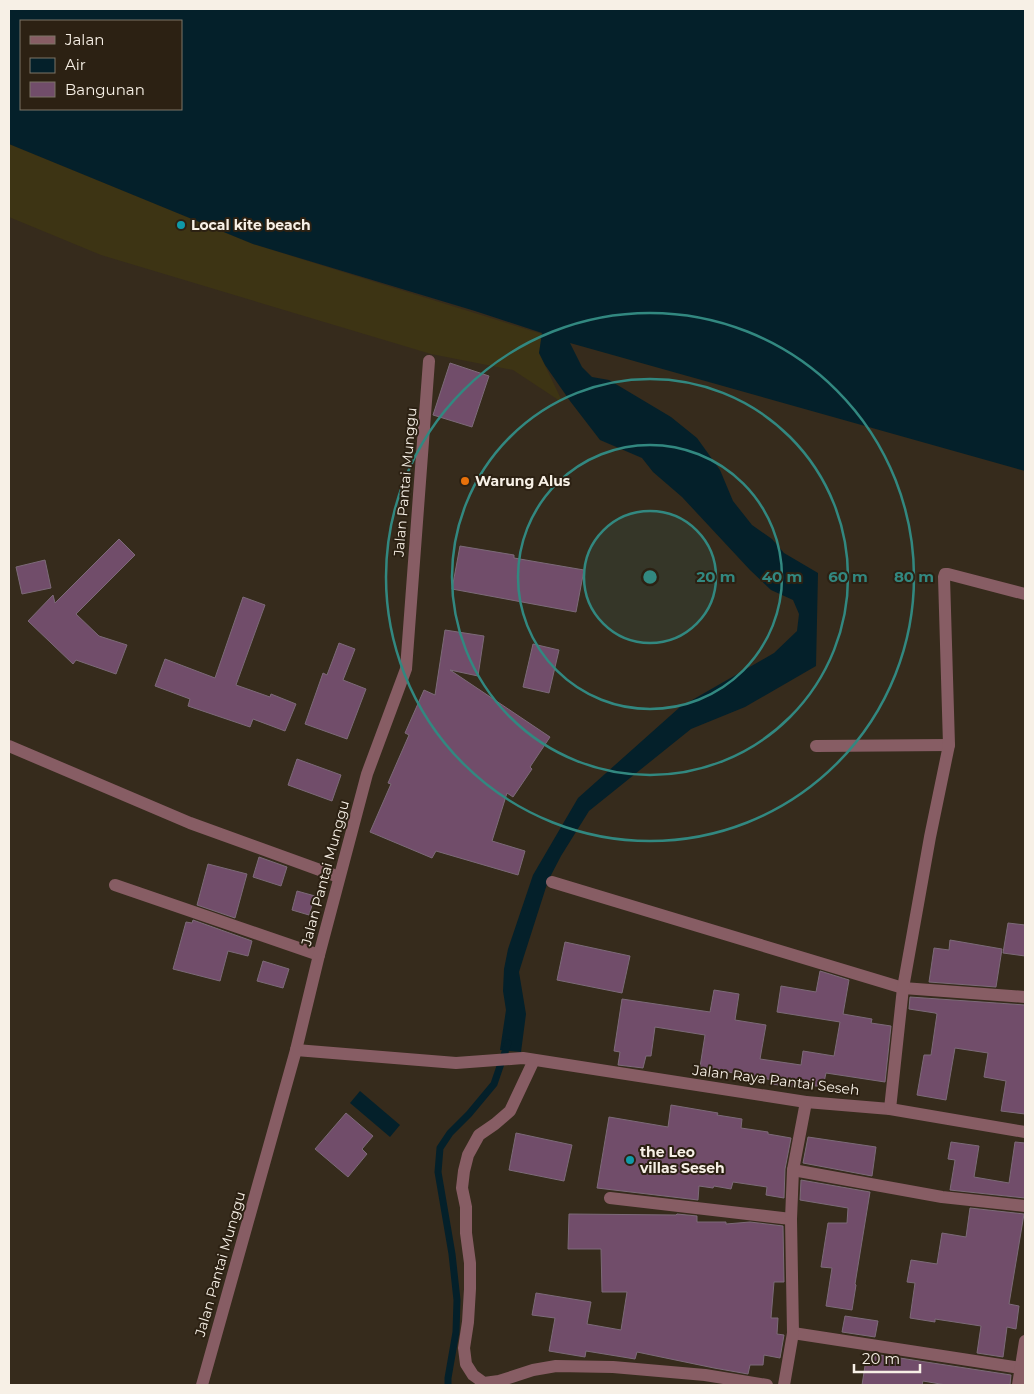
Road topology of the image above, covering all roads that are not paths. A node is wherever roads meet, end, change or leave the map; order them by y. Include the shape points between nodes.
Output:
1 (429, 361) dead end
2 (1025, 594) edge
3 (949, 745) junction
4 (9, 746) edge
5 (816, 746) dead end
6 (339, 877) junction
7 (552, 882) dead end
8 (115, 885) dead end
9 (319, 954) junction
10 (903, 988) junction
11 (1025, 997) edge
12 (296, 1050) junction
13 (529, 1059) junction
14 (806, 1102) junction
15 (890, 1109) junction
16 (1025, 1132) edge
17 (793, 1170) junction
18 (610, 1198) dead end
19 (1025, 1206) edge
20 (791, 1219) junction
21 (793, 1333) junction
22 (1025, 1346) edge
23 (1020, 1368) junction
24 (202, 1385) edge
25 (766, 1385) edge
26 (784, 1385) edge
27 (1018, 1385) edge

1 - 6 street, Jalan Pantai Munggu via 406,669 366,774
2 - 3 street via 945,574
3 - 5 street
3 - 10 street
4 - 6 street via 190,823
6 - 9 street, Jalan Pantai Munggu
7 - 10 street
8 - 9 street
9 - 12 street, Jalan Pantai Munggu
10 - 11 street
10 - 15 street
12 - 13 street, Jalan Raya Pantai Seseh via 456,1063
12 - 24 street, Jalan Pantai Munggu
13 - 14 street, Jalan Raya Pantai Seseh
13 - 25 street via 510,1111 479,1135 464,1171 462,1188 470,1289 464,1348 466,1364 473,1375 484,1383 556,1366 613,1367 705,1375
14 - 15 street, Jalan Raya Pantai Seseh
14 - 17 street
15 - 16 street, Jalan Raya Pantai Seseh
17 - 19 street via 942,1197
17 - 20 street
18 - 20 street
20 - 21 street
21 - 23 street
21 - 26 street
22 - 23 street
23 - 27 street

